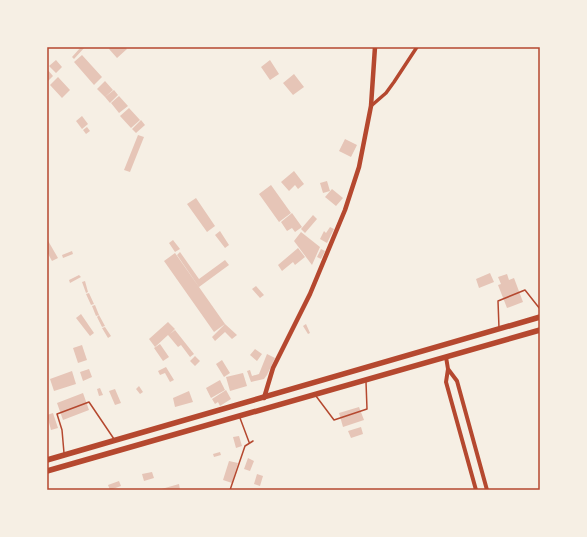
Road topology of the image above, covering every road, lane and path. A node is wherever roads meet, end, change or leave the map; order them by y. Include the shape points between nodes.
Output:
1 (375, 47) edge
2 (418, 47) edge
3 (371, 106) junction
4 (540, 309) edge
5 (540, 317) edge
6 (499, 329) junction
7 (540, 330) edge
8 (446, 357) junction
9 (448, 369) junction
10 (366, 380) junction
11 (314, 394) junction
12 (264, 398) junction
13 (239, 415) junction
14 (115, 440) junction
15 (253, 441) dead end
16 (249, 442) junction
17 (65, 455) junction
18 (47, 460) edge
19 (47, 470) edge
20 (230, 490) edge
21 (476, 490) edge
22 (487, 490) edge

1 - 3 main road
2 - 3 street via 386,93
3 - 12 main road via 359,167 345,210 310,294 273,368
4 - 6 lane via 525,290 498,301
5 - 6 highway
6 - 12 highway
7 - 8 highway
8 - 9 street
8 - 10 highway
9 - 21 street via 446,382
9 - 22 street via 457,380
10 - 11 highway
10 - 11 lane via 367,409 334,420
11 - 13 highway
12 - 14 highway
13 - 16 lane
13 - 19 highway
14 - 17 highway
14 - 17 lane via 89,402 57,414
15 - 16 lane
16 - 20 lane via 245,446
17 - 18 highway

